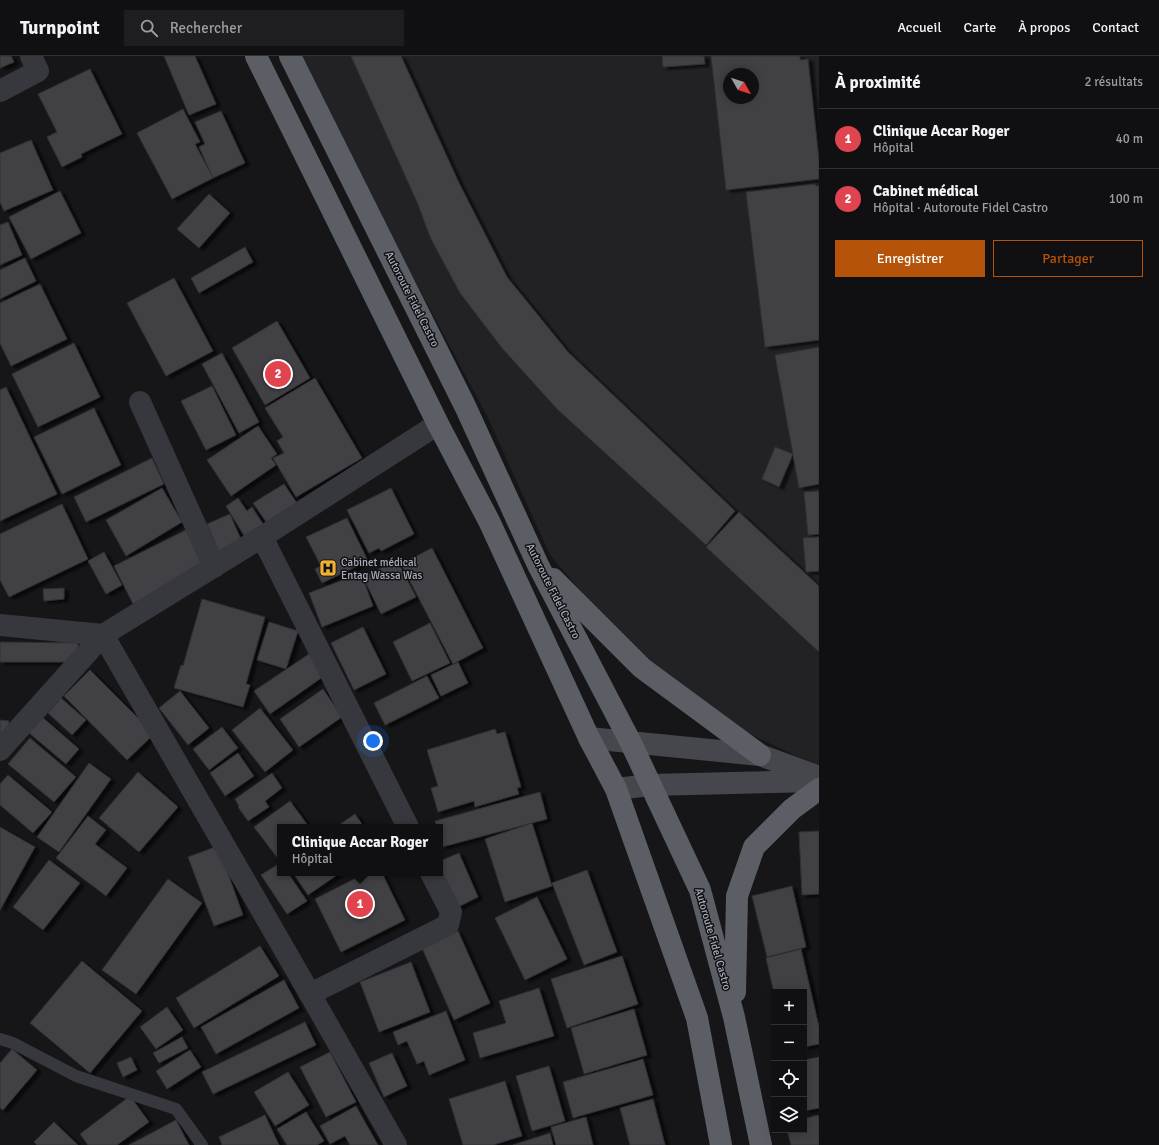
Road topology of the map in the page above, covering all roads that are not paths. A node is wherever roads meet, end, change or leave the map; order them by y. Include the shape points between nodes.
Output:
1 (31, 56) edge
2 (256, 56) edge
3 (290, 56) edge
4 (0, 91) edge
5 (140, 402) dead end
6 (438, 424) junction
7 (262, 537) junction
8 (538, 564) junction
9 (214, 567) junction
10 (0, 625) edge
11 (102, 635) junction
12 (589, 738) junction
13 (630, 741) junction
14 (0, 750) edge
15 (760, 755) junction
16 (819, 777) edge
17 (819, 781) edge
18 (650, 785) junction
19 (616, 789) junction
20 (819, 789) edge
21 (406, 824) edge
22 (433, 876) edge
23 (310, 994) junction
24 (734, 1017) junction
25 (0, 1039) edge
26 (202, 1145) edge
27 (396, 1145) edge
28 (721, 1145) edge
29 (761, 1145) edge

1 - 4 street via 38,71
2 - 6 highway
3 - 8 highway, Autoroute Fidel Castro via 465,406
5 - 9 street
6 - 7 street
6 - 12 highway via 489,521
7 - 9 street
7 - 21 street
8 - 13 highway, Autoroute Fidel Castro
8 - 15 highway via 642,668
9 - 11 street
10 - 11 street
11 - 14 street
11 - 23 street
12 - 13 main road
12 - 19 highway
13 - 15 main road
13 - 18 highway, Autoroute Fidel Castro
15 - 16 main road
17 - 18 main road
18 - 19 main road
18 - 24 highway, Autoroute Fidel Castro via 700,890
19 - 28 highway via 697,1018
20 - 24 highway via 792,809 754,848 737,896
22 - 23 street via 451,912 448,925
23 - 27 street
24 - 29 highway, Autoroute Fidel Castro
25 - 26 lane via 13,1043 76,1076 176,1109

